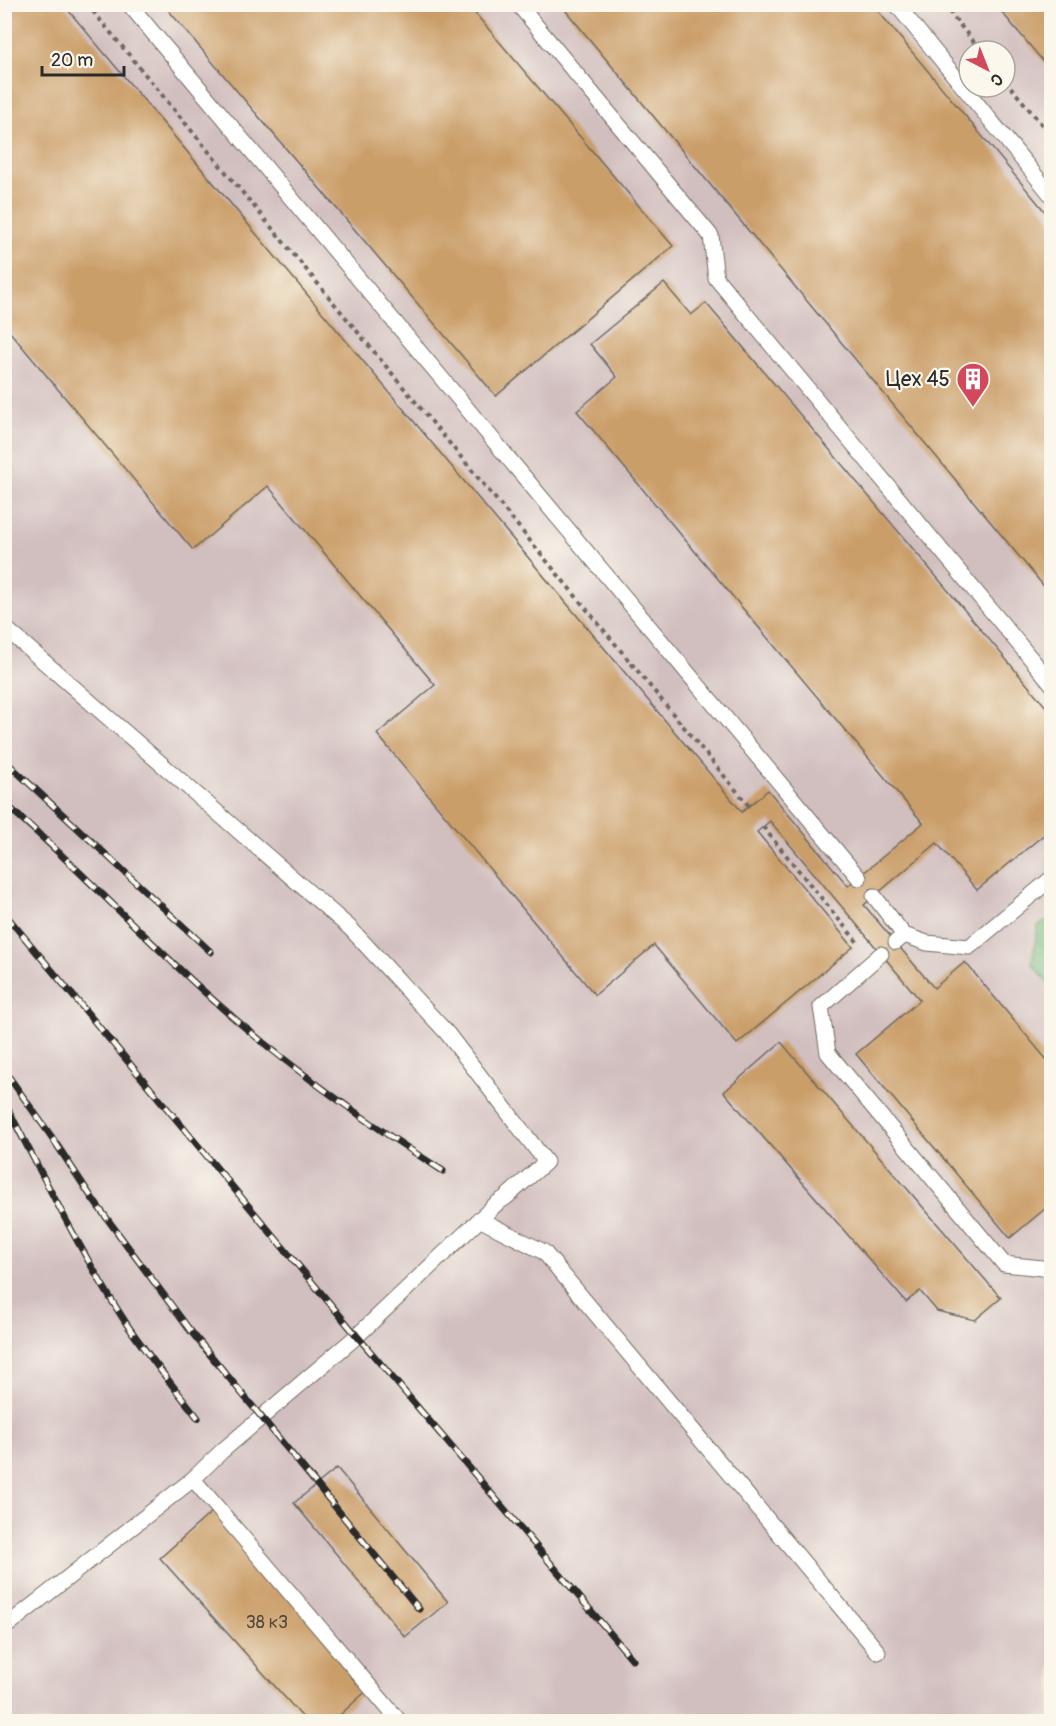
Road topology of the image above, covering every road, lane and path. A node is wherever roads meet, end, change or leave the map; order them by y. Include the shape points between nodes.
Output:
1 (87, 4) edge
2 (129, 4) edge
3 (518, 4) edge
4 (896, 4) edge
5 (943, 4) edge
6 (971, 39) edge
7 (1017, 95) edge
8 (1052, 137) edge
9 (1052, 196) edge
10 (4, 627) edge
11 (1052, 684) edge
12 (749, 806) dead end
13 (763, 826) dead end
14 (859, 878) dead end
15 (1052, 878) edge
16 (874, 896) dead end
17 (877, 957) joint
18 (480, 1219) junction
19 (1052, 1269) edge
20 (194, 1479) junction
21 (4, 1628) edge
22 (878, 1652) dead end
23 (400, 1722) edge

1 - 12 path
2 - 14 lane
3 - 11 lane via 711,236 716,278
4 - 9 lane
5 - 6 path
7 - 8 path
10 - 18 lane via 350,928 447,1033 546,1162
13 - 17 path
15 - 16 lane via 969,947 900,938
17 - 19 lane via 820,1007 828,1053 1004,1264
18 - 20 lane via 357,1336
18 - 22 lane via 544,1252
20 - 21 lane
20 - 23 lane

